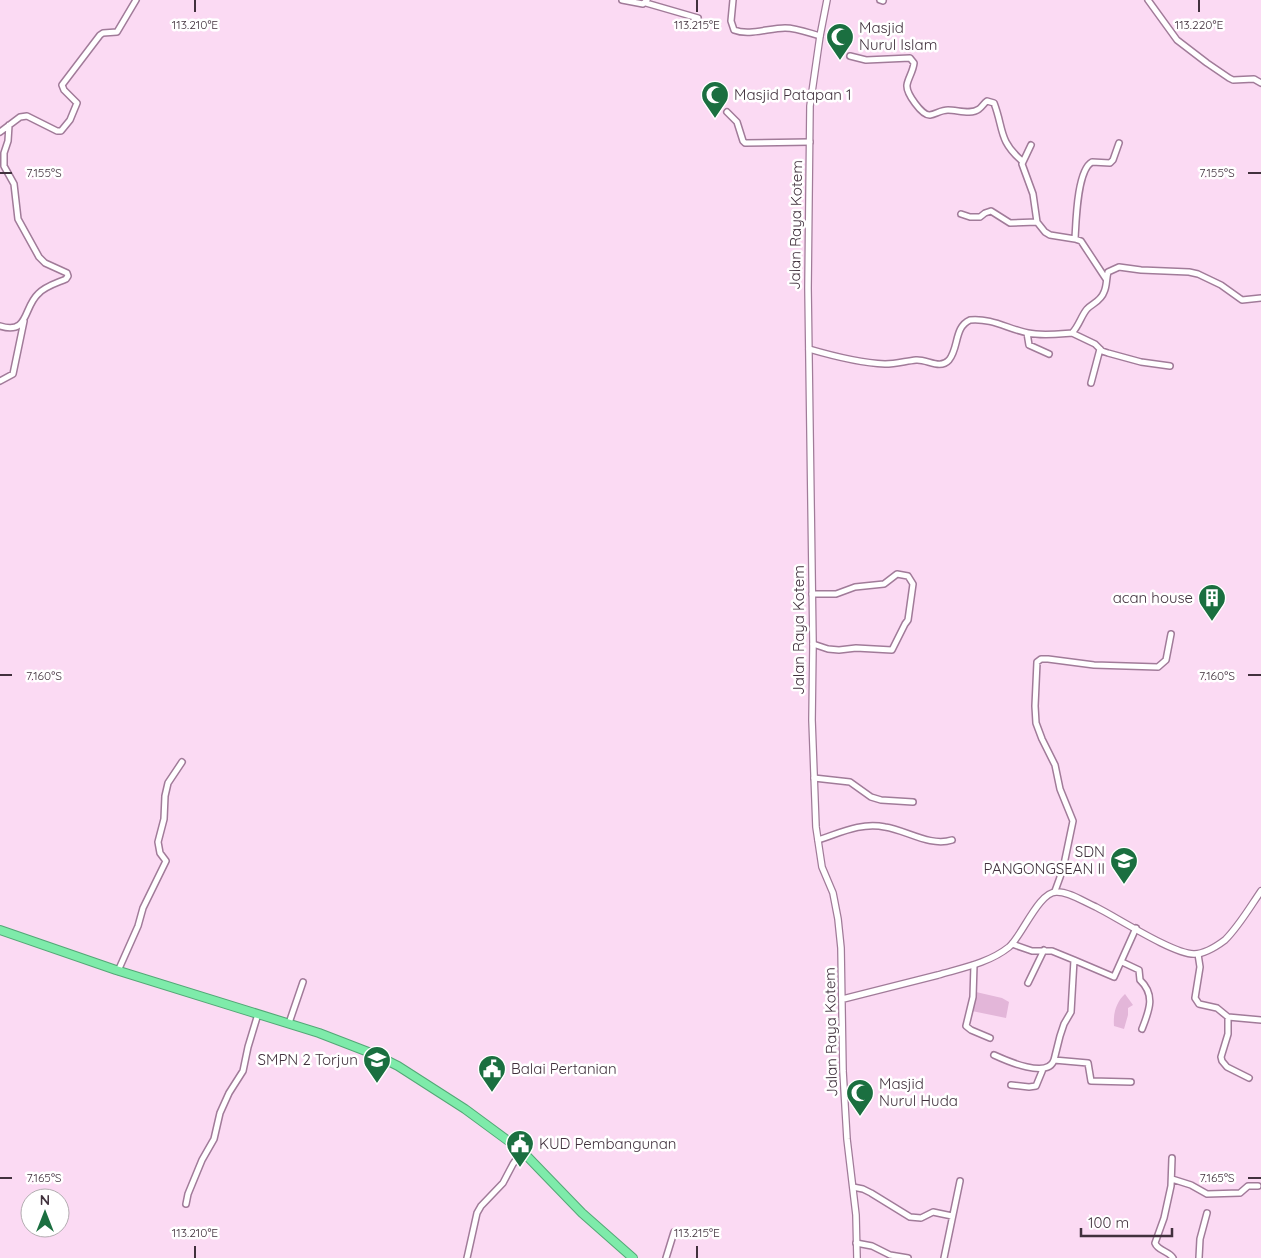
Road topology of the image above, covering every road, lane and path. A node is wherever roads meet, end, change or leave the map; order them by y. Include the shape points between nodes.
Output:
1 (136, 0) edge
2 (622, 0) edge
3 (733, 0) edge
4 (827, 0) edge
5 (1148, 0) edge
6 (647, 1) edge
7 (698, 18) dead end
8 (820, 36) junction
9 (850, 56) dead end
10 (1261, 83) edge
11 (727, 112) dead end
12 (9, 125) junction
13 (0, 132) edge
14 (810, 142) junction
15 (1119, 143) dead end
16 (1031, 145) dead end
17 (1022, 161) junction
18 (961, 214) dead end
19 (1037, 222) junction
20 (1075, 239) junction
21 (1106, 279) junction
22 (1261, 298) edge
23 (24, 320) junction
24 (0, 326) edge
25 (1027, 333) junction
26 (1072, 333) junction
27 (809, 349) junction
28 (1100, 349) junction
29 (1049, 354) dead end
30 (1170, 366) dead end
31 (0, 380) edge
32 (1091, 383) dead end
33 (812, 594) junction
34 (1171, 634) dead end
35 (812, 644) junction
36 (182, 762) dead end
37 (814, 778) junction
38 (913, 802) dead end
39 (818, 840) junction
40 (952, 840) dead end
41 (1056, 891) junction
42 (1261, 891) edge
43 (1136, 928) junction
44 (0, 930) edge
45 (1012, 944) junction
46 (1044, 950) junction
47 (1198, 954) junction
48 (1074, 960) junction
49 (1122, 962) junction
50 (974, 965) junction
51 (118, 971) junction
52 (303, 982) dead end
53 (1028, 983) dead end
54 (843, 999) junction
55 (258, 1014) junction
56 (1228, 1017) junction
57 (1261, 1020) edge
58 (289, 1023) junction
59 (1142, 1029) dead end
60 (990, 1038) dead end
61 (994, 1055) dead end
62 (1054, 1060) junction
63 (1043, 1069) junction
64 (1249, 1078) dead end
65 (1130, 1082) dead end
66 (1011, 1085) dead end
67 (522, 1151) junction
68 (1172, 1158) dead end
69 (1172, 1179) junction
70 (960, 1181) dead end
71 (1258, 1186) dead end
72 (853, 1187) junction
73 (186, 1204) dead end
74 (1207, 1213) dead end
75 (952, 1216) junction
76 (674, 1232) dead end
77 (856, 1243) junction
78 (467, 1258) edge
79 (633, 1258) edge
80 (666, 1258) edge
81 (857, 1258) edge
82 (908, 1258) edge
83 (944, 1258) edge
84 (1174, 1258) edge
85 (1199, 1258) edge

1 - 12 street via 117,32 100,34 62,85 77,103 61,131 27,116 20,116
2 - 6 street via 639,4
3 - 8 street via 731,21 734,30 788,28
4 - 8 street, Jalan Raya Kotem
5 - 10 street via 1176,40 1207,63 1233,80 1254,78
6 - 7 street
8 - 14 street, Jalan Raya Kotem via 810,106
9 - 17 street via 866,60 910,58 914,63 908,90 926,114 946,110 974,111 987,101 994,103 1004,140
11 - 14 street via 737,122 745,142
12 - 13 street
12 - 23 street via 4,166 14,184 18,220 39,257 68,276 38,293
14 - 27 street, Jalan Raya Kotem
15 - 20 street via 1110,163 1092,162 1087,167 1077,204
16 - 17 street
17 - 19 street via 1034,194
18 - 19 street via 980,217 991,211 1010,222
19 - 20 street via 1050,235
20 - 21 street via 1081,241
21 - 22 street via 1108,272 1119,267 1190,272 1221,285 1242,300
21 - 26 street via 1101,299 1086,311
23 - 24 street via 13,328
23 - 31 street via 13,374
25 - 26 street
25 - 27 street via 998,322 970,320 961,327 957,345 944,364 916,360 879,363
25 - 29 street via 1029,345
26 - 28 street
27 - 33 street, Jalan Raya Kotem
28 - 30 street via 1141,362
28 - 32 street
33 - 35 street, Jalan Raya Kotem
33 - 35 street via 836,594 855,587 884,584 897,574 908,576 913,584 908,620 892,650 839,650
34 - 41 street via 1166,660 1158,667 1094,665 1048,659 1037,662 1036,723 1055,765 1060,789 1073,821
35 - 37 street, Jalan Raya Kotem
36 - 51 street via 168,783 165,796 158,842 166,862 143,908
37 - 38 street via 850,782 881,800
37 - 39 street, Jalan Raya Kotem
39 - 40 street via 850,829 879,826 928,839
39 - 54 street, Jalan Raya Kotem via 822,867 833,893 838,919
41 - 43 street
41 - 45 street via 1039,904
42 - 47 street via 1225,939
43 - 47 street via 1181,951
43 - 49 street
44 - 51 highway
45 - 46 street via 1032,951
45 - 50 street
46 - 48 street
46 - 53 street
47 - 56 street via 1200,967 1195,998 1199,1004 1217,1008
48 - 49 street via 1114,978
48 - 62 street via 1071,1012 1064,1024
49 - 59 street via 1139,970 1140,980 1150,994 1150,1009
50 - 54 street
50 - 60 street via 973,998 966,1026
51 - 55 highway
52 - 58 street
54 - 72 street, Jalan Raya Kotem via 844,1079
55 - 58 highway
55 - 73 street via 243,1071 220,1113 214,1139
56 - 57 street
56 - 64 street via 1222,1061
58 - 67 highway via 384,1058 465,1109
61 - 63 street
62 - 63 street via 1053,1065
62 - 65 street via 1088,1063 1091,1081
63 - 66 street via 1036,1086
67 - 78 street via 503,1184 477,1213
67 - 79 highway via 582,1213
68 - 69 street
69 - 71 street via 1206,1194 1240,1192 1248,1186
69 - 84 street via 1155,1243 1157,1248
70 - 75 street
72 - 75 street via 863,1189 910,1217 921,1218 933,1212
72 - 77 street, Jalan Raya Kotem
74 - 85 street
75 - 83 street
76 - 80 street
77 - 81 street, Jalan Raya Kotem
77 - 82 street

